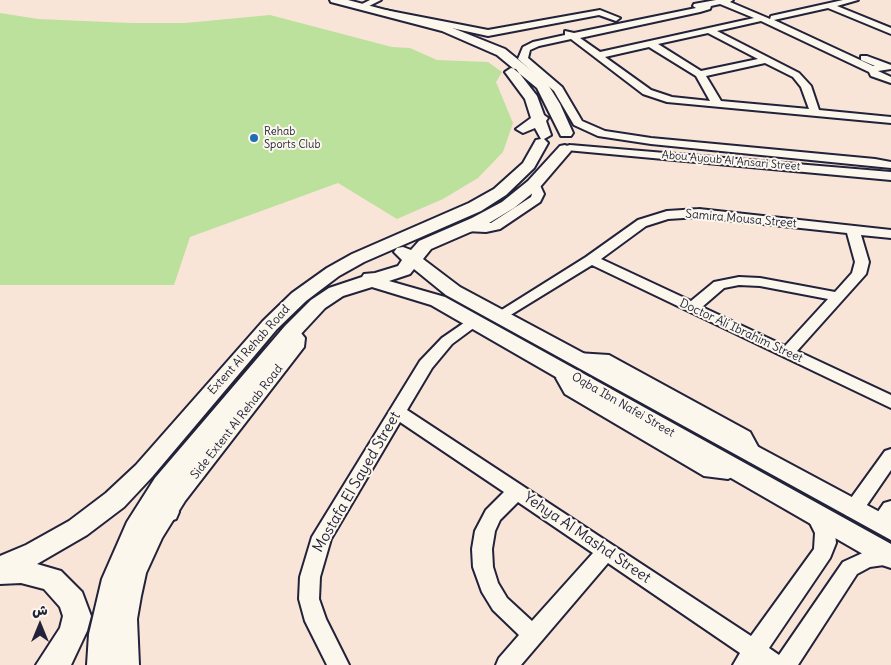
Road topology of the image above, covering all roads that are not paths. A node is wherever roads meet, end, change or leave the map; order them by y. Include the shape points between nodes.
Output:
1 (343, 0) edge
2 (377, 0) edge
3 (740, 0) edge
4 (854, 0) edge
5 (330, 1) edge
6 (725, 1) edge
7 (705, 2) edge
8 (362, 6) junction
9 (829, 6) junction
10 (616, 18) junction
11 (763, 18) junction
12 (774, 18) junction
13 (421, 20) junction
14 (530, 26) junction
15 (585, 26) junction
16 (889, 29) edge
17 (709, 30) junction
18 (542, 32) junction
19 (570, 34) junction
20 (528, 37) junction
21 (472, 38) junction
22 (651, 44) junction
23 (512, 52) junction
24 (600, 55) junction
25 (766, 60) junction
26 (889, 68) edge
27 (873, 70) junction
28 (700, 74) junction
29 (890, 82) edge
30 (718, 106) junction
31 (815, 114) junction
32 (541, 118) junction
33 (891, 120) edge
34 (523, 129) dead end
35 (543, 139) junction
36 (570, 143) junction
37 (651, 144) junction
38 (641, 153) junction
39 (891, 166) edge
40 (891, 176) edge
41 (891, 182) edge
42 (853, 230) junction
43 (891, 234) edge
44 (385, 245) junction
45 (358, 258) junction
46 (412, 258) junction
47 (591, 260) junction
48 (374, 280) junction
49 (446, 296) junction
50 (838, 297) junction
51 (692, 308) junction
52 (499, 316) junction
53 (474, 321) junction
54 (787, 353) junction
55 (572, 365) junction
56 (891, 402) edge
57 (398, 412) junction
58 (891, 456) edge
59 (518, 490) junction
60 (157, 510) junction
61 (853, 510) junction
62 (814, 514) junction
63 (887, 521) edge
64 (606, 552) junction
65 (890, 557) edge
66 (0, 568) edge
67 (0, 573) edge
68 (107, 613) junction
69 (77, 616) junction
70 (534, 634) junction
71 (749, 658) edge
72 (51, 665) edge
73 (102, 665) edge
74 (128, 665) edge
75 (338, 665) edge
76 (507, 665) edge
77 (776, 665) edge
78 (785, 665) edge

1 - 8 street
2 - 8 street
3 - 12 street
4 - 9 street
5 - 13 street
5 - 32 street via 431,31 484,54 509,69 518,79
6 - 7 street
6 - 11 street
7 - 10 street
7 - 15 street
7 - 19 street via 700,10
8 - 13 street
9 - 12 street
9 - 16 street
10 - 14 street via 600,12
10 - 15 street
11 - 17 street
11 - 27 street
12 - 26 street
13 - 14 street via 476,32 499,32
13 - 21 street
14 - 18 street
15 - 18 street
15 - 19 street
17 - 22 street
17 - 25 street
18 - 20 street
19 - 20 street
19 - 24 street
19 - 37 street via 530,46 523,52 523,59 558,89 578,123 602,134
20 - 21 street
20 - 23 street
21 - 23 street
22 - 24 street
22 - 28 street
23 - 36 street via 542,86
24 - 30 street via 656,96
25 - 28 street
25 - 31 street via 802,80
26 - 27 street
27 - 29 street
28 - 30 street
30 - 31 street
31 - 33 street
32 - 34 street
32 - 35 street
35 - 36 street via 554,149
35 - 44 street, Extent Al Rehab Road via 529,165 500,192 475,207
36 - 37 street, Abou Ayoub Al Ansari Street
36 - 38 street, Abou Ayoub Al Ansari Street
36 - 46 street, Extent Al Rehab Road via 534,184 508,205 435,239
37 - 39 street, Abou Ayoub Al Ansari Street
38 - 40 street, Abou Ayoub Al Ansari Street
38 - 41 street via 655,159
42 - 43 street, Samira Mousa Street
42 - 47 street, Samira Mousa Street via 699,213 667,215 642,223
42 - 50 street via 862,268
44 - 45 street, Extent Al Rehab Road
44 - 46 street, Oqba Ibn Nafei Street
45 - 48 street via 363,270
45 - 66 street, Extent Al Rehab Road via 287,307 115,500 78,528 35,553
46 - 48 street, Extent Al Rehab Road via 404,270
46 - 49 street, Oqba Ibn Nafei Street via 434,278
47 - 51 street, Doctor Ali Ibrahim Street
47 - 52 street, Samira Mousa Street
48 - 49 street, Oqba Ibn Nafei Street
48 - 60 street, Extent Al Rehab Road via 330,296 292,330 164,485
49 - 52 street, Oqba Ibn Nafei Street
49 - 53 street, Oqba Ibn Nafei Street
50 - 51 street via 739,281 719,285
50 - 54 street
51 - 54 street, Doctor Ali Ibrahim Street
52 - 55 street, Oqba Ibn Nafei Street
53 - 55 street, Oqba Ibn Nafei Street
53 - 57 street, Mostafa El Sayed Street via 436,352
54 - 56 street, Doctor Ali Ibrahim Street
55 - 61 street, Oqba Ibn Nafei Street via 754,456
55 - 62 street, Oqba Ibn Nafei Street via 734,468
57 - 59 street, Yehya Al Mashd Street
57 - 75 street, Mostafa El Sayed Street via 322,537 314,556 309,599
58 - 61 street
59 - 64 street, Yehya Al Mashd Street
59 - 70 street via 493,515 482,549 483,567 500,604
60 - 68 street, Extent Al Rehab Road via 126,550
60 - 74 street via 154,534 136,573 127,620
61 - 63 street, Oqba Ibn Nafei Street
62 - 65 street, Oqba Ibn Nafei Street
62 - 71 street via 825,533 823,552
64 - 70 street
64 - 71 street, Yehya Al Mashd Street
65 - 78 street via 866,559 850,568
67 - 69 street via 21,572 52,579 72,601
68 - 69 street
68 - 73 street, Extent Al Rehab Road
69 - 72 street via 60,656
70 - 76 street
71 - 77 street, Yehya Al Mashd Street

